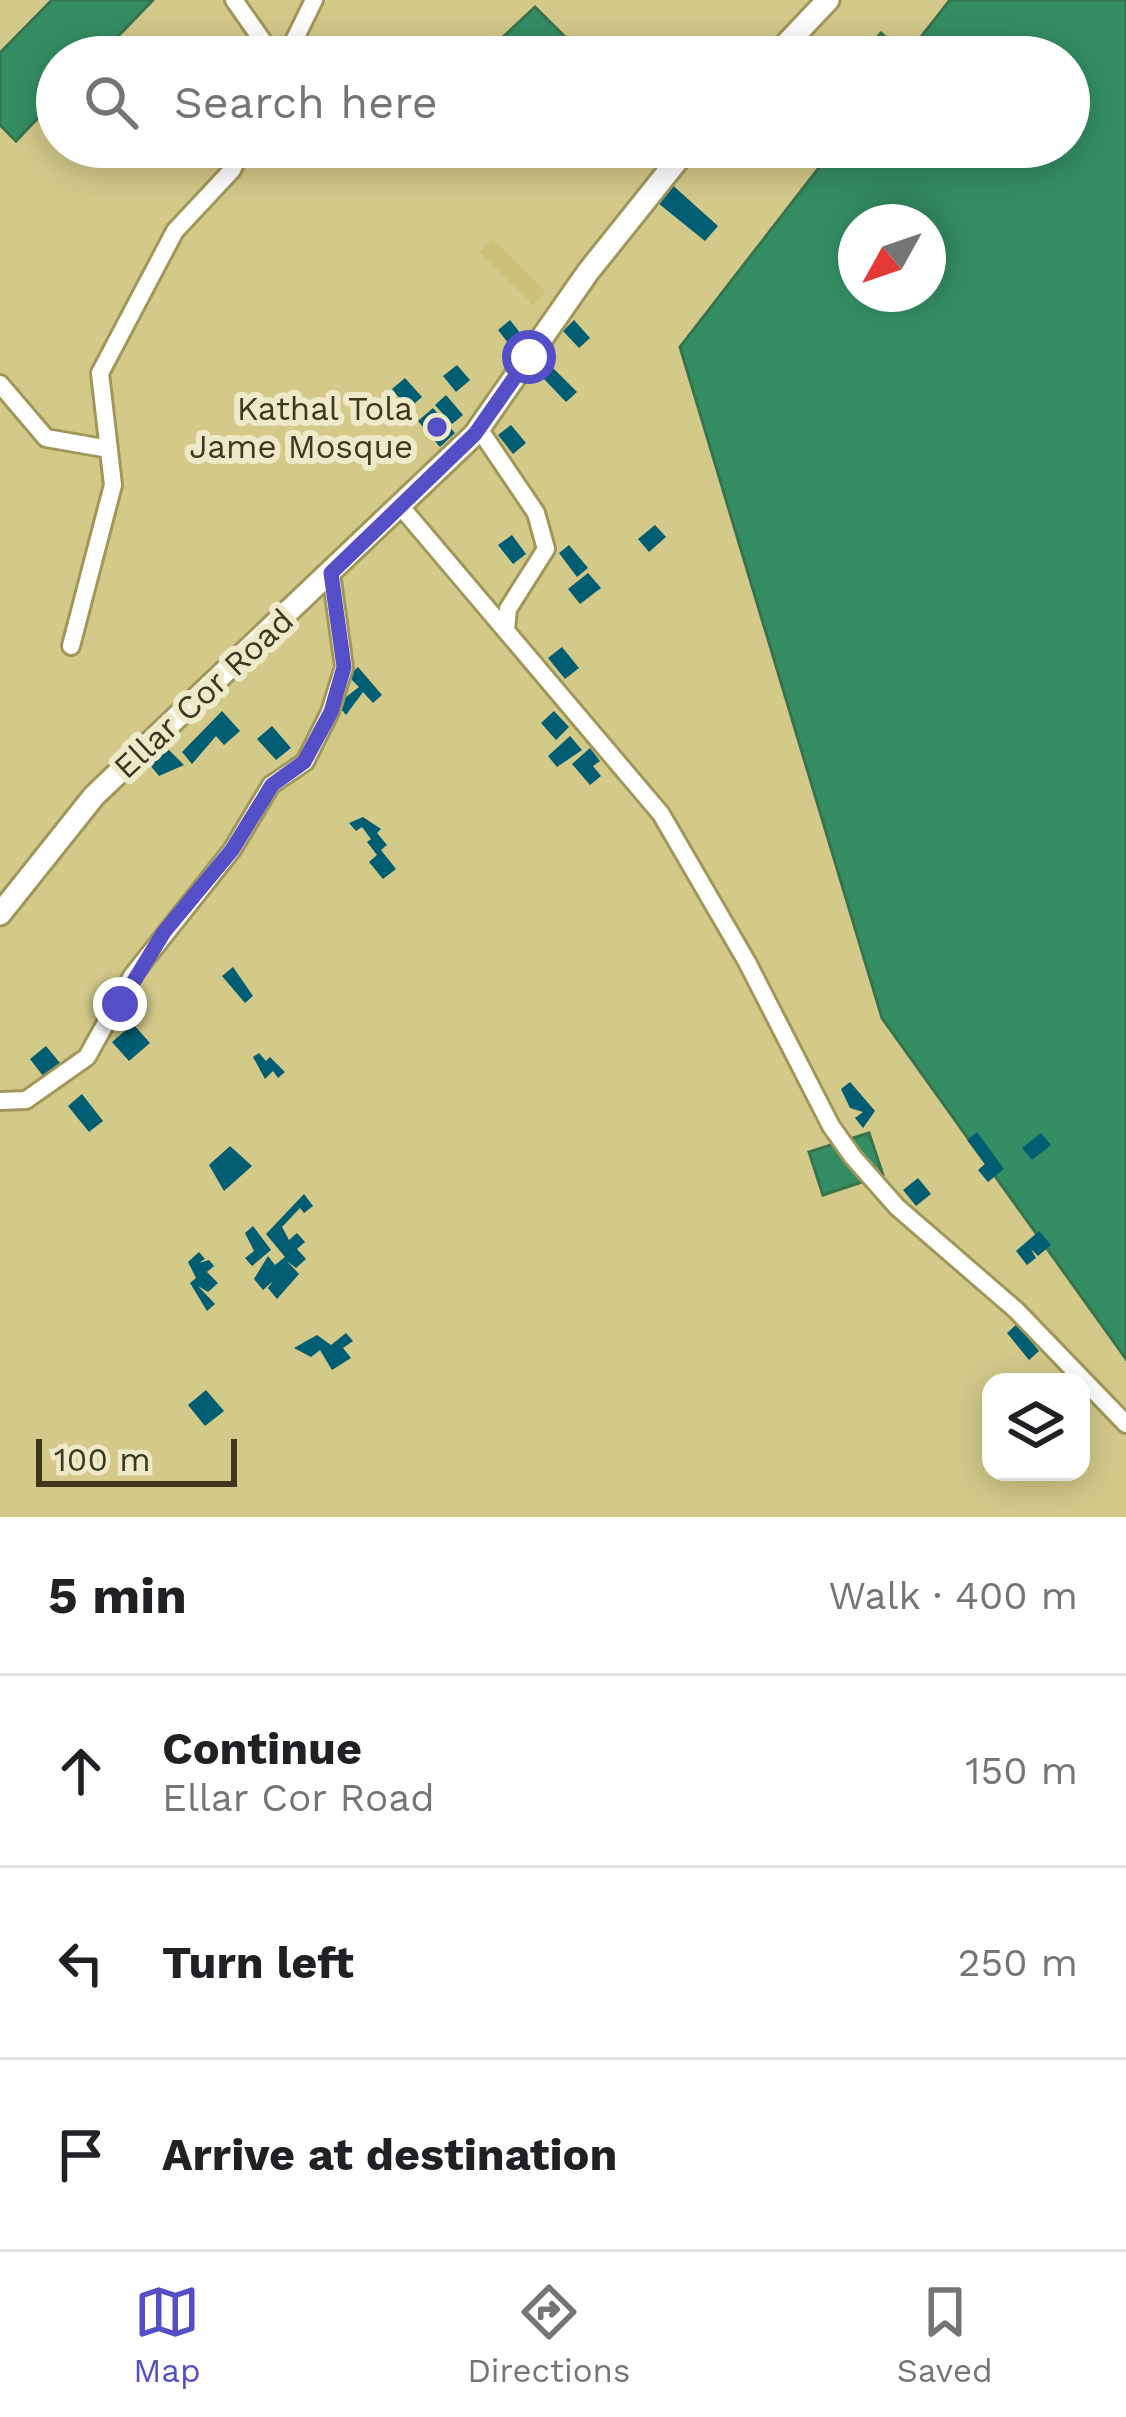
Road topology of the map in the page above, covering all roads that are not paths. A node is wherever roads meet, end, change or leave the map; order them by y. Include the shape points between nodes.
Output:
1 (234, 0) edge
2 (314, 0) edge
3 (829, 0) edge
4 (259, 36) edge
5 (296, 36) edge
6 (794, 36) edge
7 (233, 168) edge
8 (671, 168) edge
9 (0, 384) edge
10 (484, 436) dead end
11 (109, 449) junction
12 (402, 508) junction
13 (331, 573) junction
14 (506, 629) junction
15 (71, 646) dead end
16 (0, 914) edge
17 (0, 1102) edge
18 (1126, 1424) edge

1 - 4 street
2 - 5 street
3 - 6 main road
7 - 11 street via 175,232 100,373
8 - 12 main road, Ellar Cor Road via 475,434
9 - 11 street via 46,439
10 - 14 street via 536,513 546,549 508,609
11 - 15 street via 113,485
12 - 13 main road, Ellar Cor Road
12 - 14 street
13 - 16 main road, Ellar Cor Road via 94,796
13 - 17 street via 344,667 304,762 272,785 232,850 132,976 86,1057 26,1100
14 - 18 street via 661,814 853,1157

